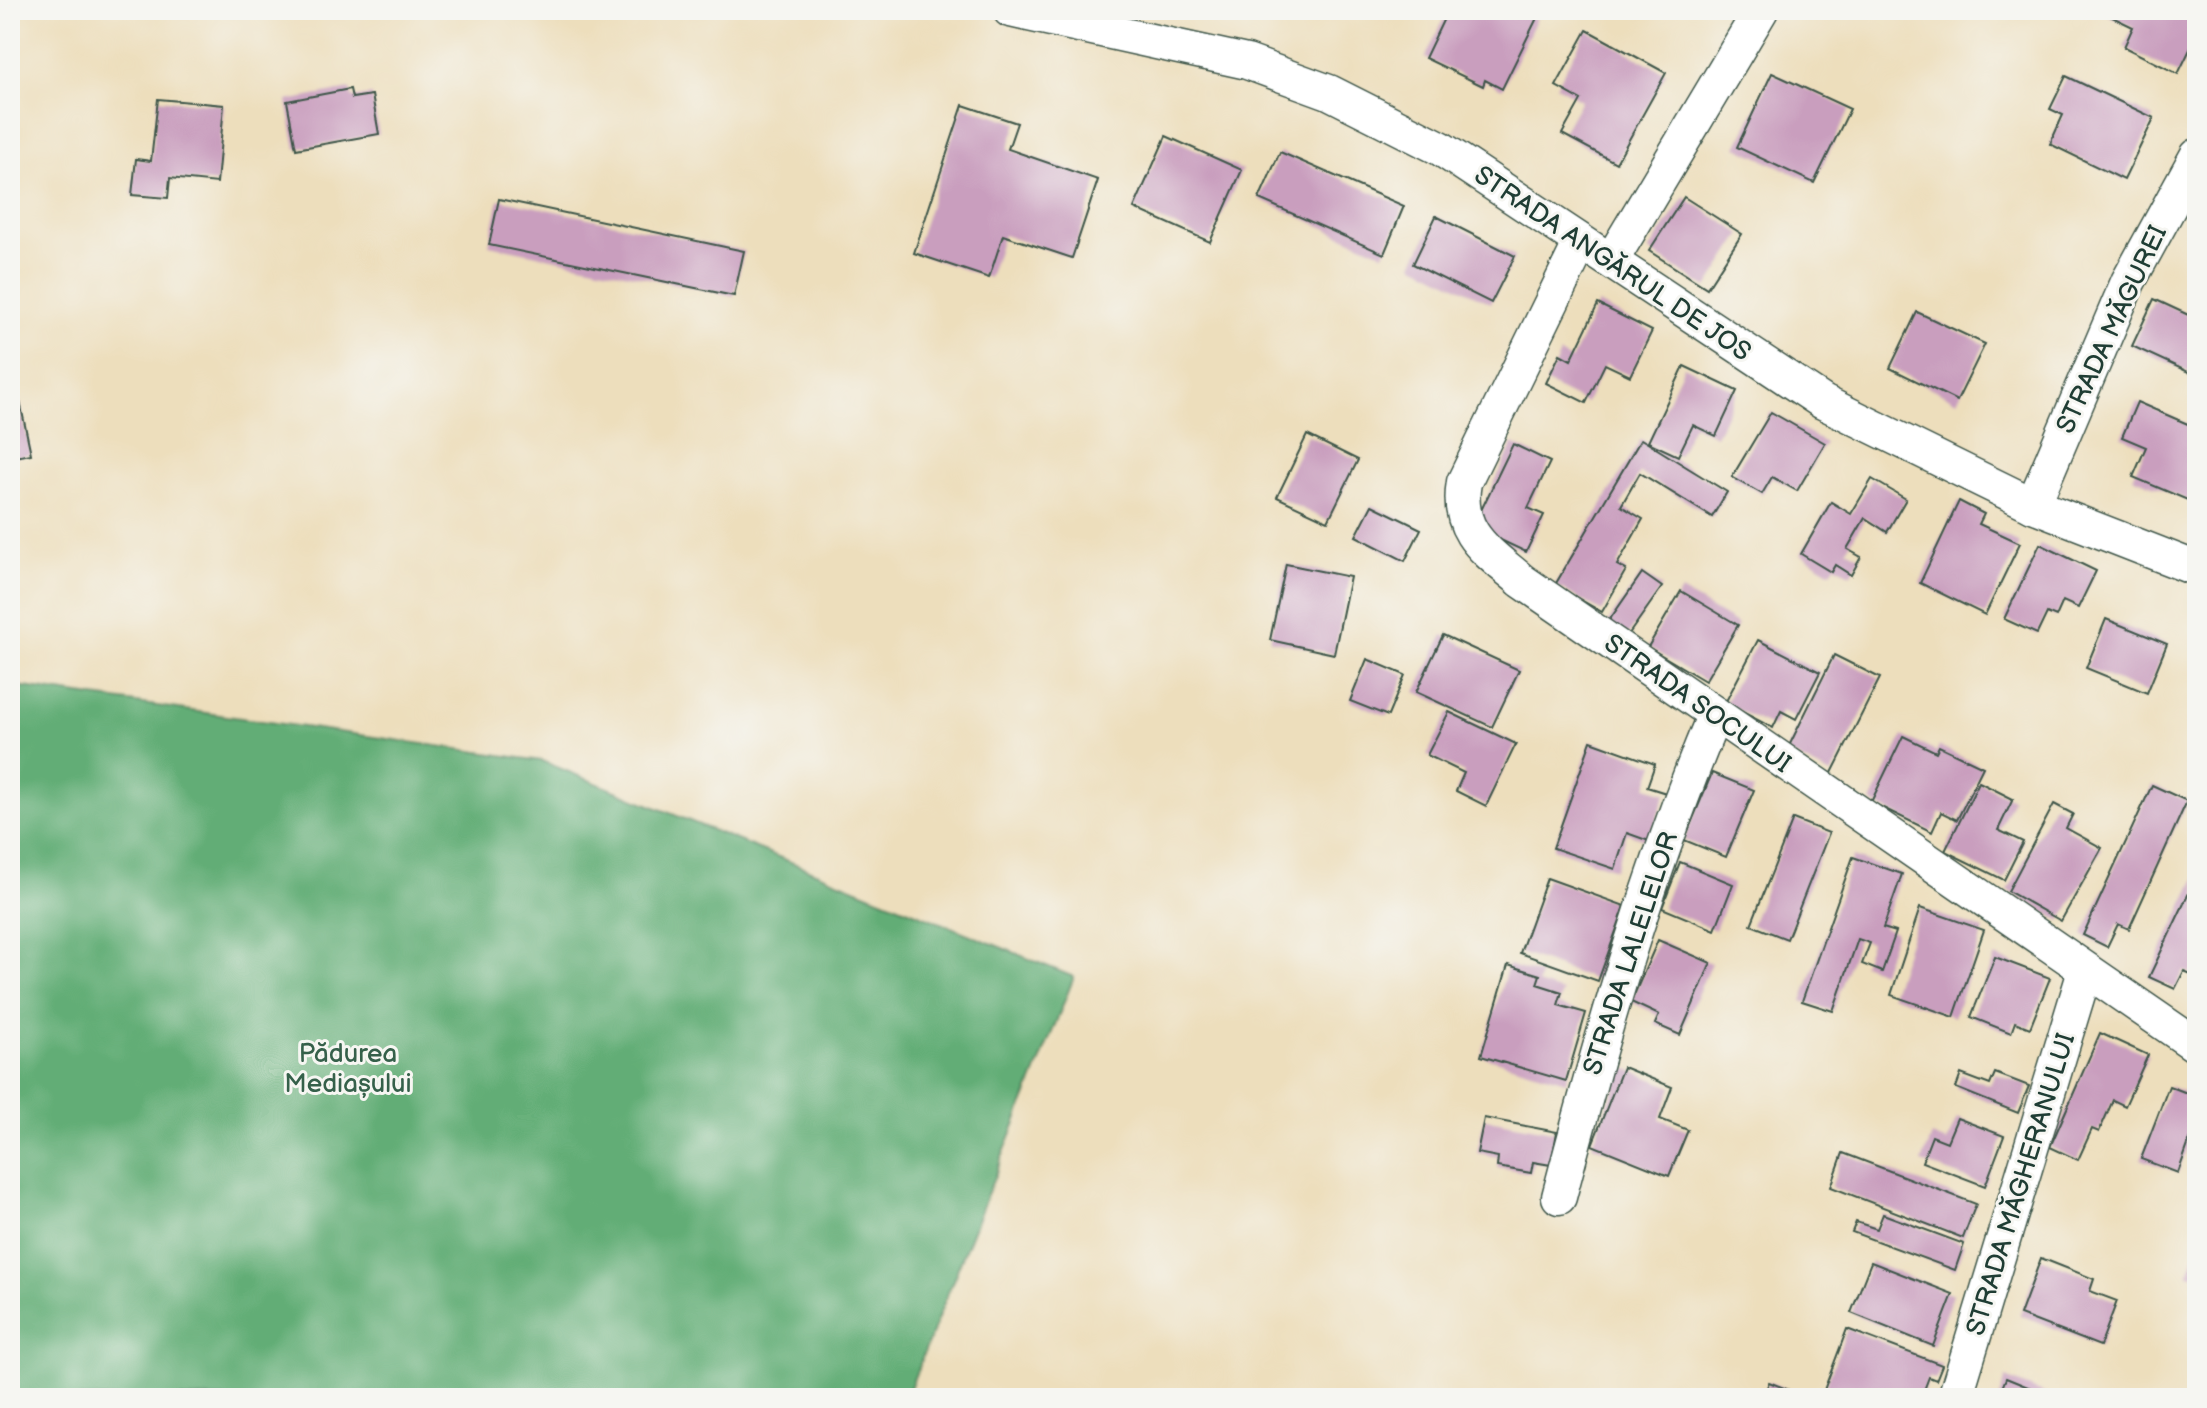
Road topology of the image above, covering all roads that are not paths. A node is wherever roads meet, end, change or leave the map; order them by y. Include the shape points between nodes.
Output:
1 (1010, 10) edge
2 (1761, 10) edge
3 (2197, 156) edge
4 (1581, 242) junction
5 (1611, 261) junction
6 (2033, 505) junction
7 (2197, 569) edge
8 (1715, 714) junction
9 (2085, 971) junction
10 (2197, 1046) edge
11 (1559, 1197) dead end
12 (1955, 1398) edge

1 - 4 street, STRADA ANGĂRUL DE JOS via 1247,62 1329,92 1440,148
2 - 5 street
3 - 6 street, STRADA MĂGUREI via 2128,282
4 - 5 street, STRADA ANGĂRUL DE JOS
4 - 8 street, STRADA SOCULUI via 1464,482 1463,518 1478,543 1522,581
5 - 6 street, STRADA ANGĂRUL DE JOS via 1823,402
6 - 7 street, STRADA ANGĂRUL DE JOS
8 - 9 street, STRADA SOCULUI
8 - 11 street, STRADA LALELELOR via 1634,929
9 - 10 street, STRADA SOCULUI
9 - 12 street, STRADA MĂGHERANULUI

